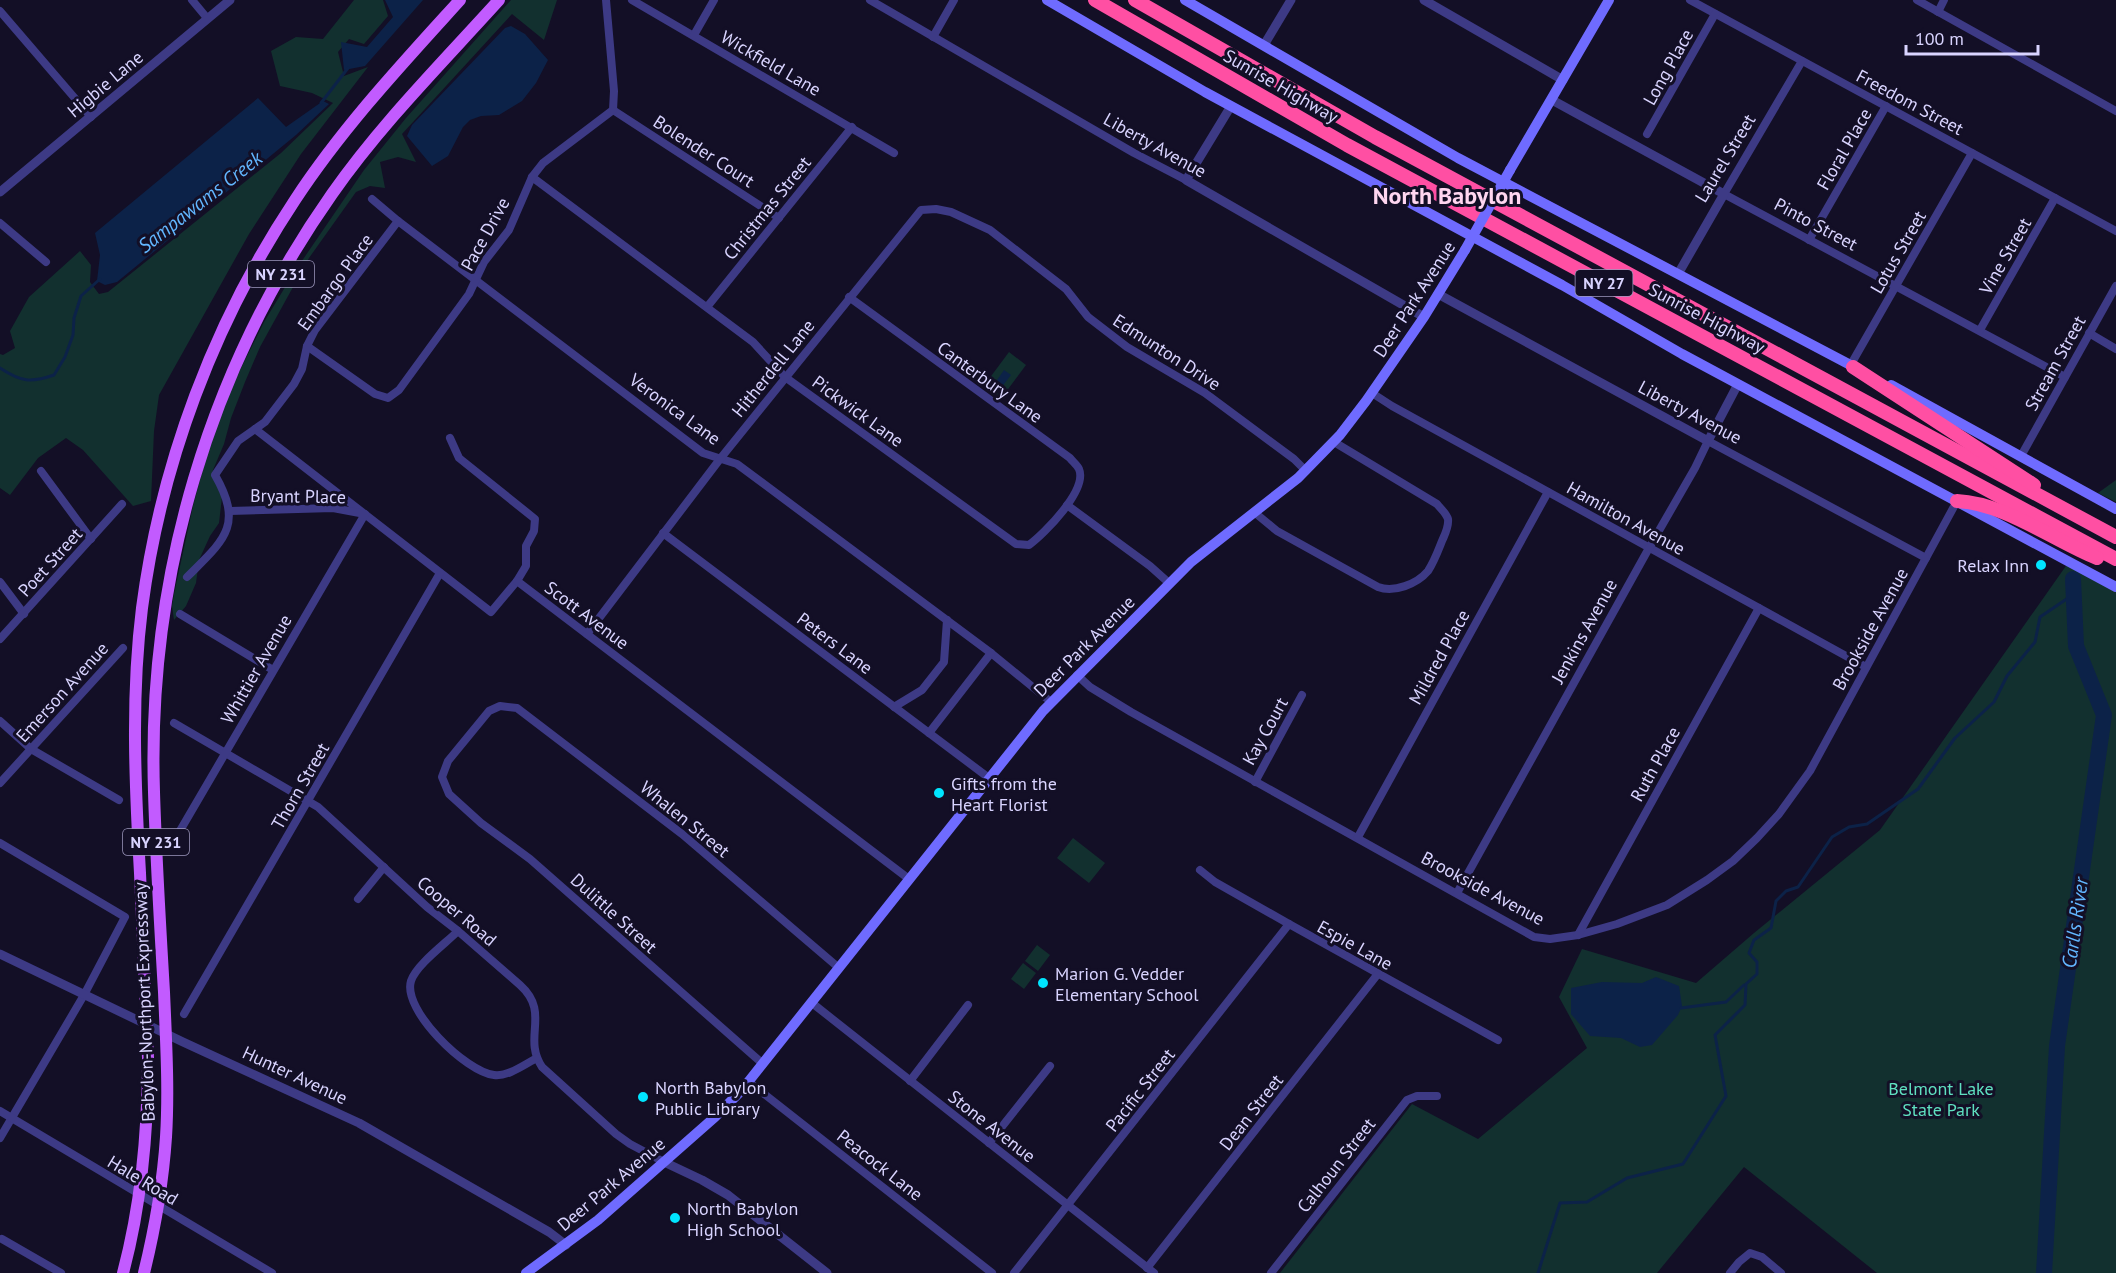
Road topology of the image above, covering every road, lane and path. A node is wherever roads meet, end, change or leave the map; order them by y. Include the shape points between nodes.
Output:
1 (192, 0) edge
2 (230, 0) edge
3 (499, 0) edge
4 (606, 0) edge
5 (632, 0) edge
6 (714, 0) edge
7 (870, 0) edge
8 (954, 0) edge
9 (1047, 0) edge
10 (1095, 0) edge
11 (1135, 0) edge
12 (1185, 0) edge
13 (1291, 0) edge
14 (1424, 0) edge
15 (1609, 0) edge
16 (1690, 0) edge
17 (1917, 0) edge
18 (1944, 0) edge
19 (459, 1) edge
20 (0, 11) edge
21 (1938, 12) junction
22 (1715, 14) junction
23 (207, 18) junction
24 (694, 35) junction
25 (933, 37) junction
26 (1264, 45) junction
27 (1802, 61) junction
28 (1563, 80) junction
29 (1552, 100) junction
30 (1231, 106) junction
31 (1886, 106) junction
32 (613, 110) junction
33 (2116, 111) edge
34 (91, 117) junction
35 (852, 127) junction
36 (1647, 134) dead end
37 (894, 153) dead end
38 (1972, 153) junction
39 (532, 177) junction
40 (1186, 180) junction
41 (0, 192) edge
42 (1724, 194) junction
43 (2055, 198) junction
44 (372, 199) dead end
45 (921, 210) joint
46 (779, 218) junction
47 (398, 220) junction
48 (0, 223) edge
49 (2116, 231) edge
50 (1809, 240) junction
51 (46, 262) dead end
52 (1678, 274) junction
53 (476, 279) junction
54 (1896, 286) junction
55 (2116, 286) edge
56 (1438, 294) junction
57 (849, 297) junction
58 (707, 307) junction
59 (1424, 318) junction
60 (1980, 330) junction
61 (2088, 333) junction
62 (307, 346) junction
63 (2116, 349) edge
64 (1852, 366) junction
65 (785, 376) junction
66 (2065, 377) junction
67 (1738, 384) junction
68 (1372, 393) junction
69 (255, 429) junction
70 (450, 438) dead end
71 (1708, 441) junction
72 (1334, 442) junction
73 (2021, 456) junction
74 (720, 459) junction
75 (41, 471) dead end
76 (1306, 471) junction
77 (215, 475) joint
78 (1548, 492) junction
79 (1956, 501) junction
80 (122, 504) dead end
81 (1067, 505) junction
82 (2116, 508) edge
83 (230, 511) junction
84 (1254, 512) junction
85 (365, 514) junction
86 (2074, 514) junction
87 (663, 533) junction
88 (2116, 537) edge
89 (91, 539) junction
90 (1649, 548) junction
91 (1926, 558) junction
92 (2116, 559) edge
93 (2116, 565) edge
94 (440, 573) junction
95 (187, 577) dead end
96 (517, 581) junction
97 (0, 582) edge
98 (1169, 583) junction
99 (2116, 587) edge
100 (1759, 608) junction
101 (24, 614) junction
102 (180, 614) dead end
103 (947, 620) junction
104 (587, 634) junction
105 (0, 639) edge
106 (123, 648) dead end
107 (991, 653) junction
108 (1866, 667) junction
109 (273, 670) junction
110 (1077, 675) junction
111 (1302, 695) dead end
112 (1051, 702) junction
113 (894, 707) junction
114 (0, 721) edge
115 (174, 723) dead end
116 (929, 733) junction
117 (31, 749) junction
118 (225, 752) junction
119 (988, 778) junction
120 (1255, 782) junction
121 (0, 783) edge
122 (444, 786) joint
123 (119, 800) dead end
124 (309, 801) junction
125 (1358, 837) junction
126 (174, 841) dead end
127 (0, 843) edge
128 (384, 867) junction
129 (1200, 870) dead end
130 (909, 879) junction
131 (1457, 893) junction
132 (358, 899) dead end
133 (1289, 924) junction
134 (458, 931) junction
135 (1578, 935) junction
136 (0, 954) edge
137 (838, 968) junction
138 (1377, 975) junction
139 (84, 995) junction
140 (812, 1004) junction
141 (968, 1005) dead end
142 (184, 1014) dead end
143 (147, 1025) junction
144 (165, 1034) junction
145 (1498, 1040) dead end
146 (537, 1058) junction
147 (764, 1064) junction
148 (1050, 1066) dead end
149 (910, 1081) junction
150 (749, 1082) junction
151 (1437, 1096) dead end
152 (0, 1111) edge
153 (12, 1118) junction
154 (0, 1138) edge
155 (989, 1143) junction
156 (663, 1162) junction
157 (140, 1195) junction
158 (1069, 1205) junction
159 (158, 1206) junction
160 (2, 1239) dead end
161 (566, 1245) junction
162 (1151, 1270) edge
163 (61, 1273) edge
164 (123, 1273) edge
165 (144, 1273) edge
166 (272, 1273) edge
167 (526, 1273) edge
168 (827, 1273) edge
169 (992, 1273) edge
170 (1014, 1273) edge
171 (1270, 1273) edge
172 (1730, 1273) edge
173 (1782, 1273) edge

1 - 23 street
2 - 23 street, Higbie Lane
3 - 144 main road, Babylon-Northport Expressway / NY 231 via 377,136 332,194 280,276 246,341 201,454 181,523 165,603 154,700
4 - 32 street
5 - 24 street, Wickfield Lane
6 - 24 street
7 - 25 street, Liberty Avenue
8 - 25 street
9 - 30 main road
10 - 92 highway, Sunrise Highway / NY 27 via 1347,145
11 - 86 highway, Sunrise Highway / NY 27 via 1384,142
12 - 26 main road, Sunrise Highway
13 - 26 street
14 - 28 street
15 - 28 main road, Deer Park Avenue
16 - 22 street, Freedom Street
17 - 21 street
18 - 21 street
19 - 143 main road, Babylon-Northport Expressway / NY 231 via 352,122 268,242 213,351 172,466 145,586 136,682 134,755
20 - 34 street
21 - 33 street
22 - 27 street, Freedom Street
22 - 36 street, Long Place
23 - 34 street, Higbie Lane
24 - 35 street, Wickfield Lane
25 - 40 street, Liberty Avenue
26 - 52 main road, Sunrise Highway via 1458,158
27 - 31 street, Freedom Street
27 - 42 street, Laurel Street
28 - 29 main road, Deer Park Avenue
29 - 42 street, Pinto Street
29 - 56 main road, Deer Park Avenue, bridge
30 - 40 street
30 - 67 main road
31 - 38 street, Freedom Street
31 - 50 street, Floral Place
32 - 39 street, Pace Drive via 543,163
32 - 46 street, Bolender Court
34 - 41 street, Higbie Lane
35 - 37 street, Wickfield Lane
35 - 46 street, Christmas Street
38 - 43 street, Freedom Street
38 - 54 street, Lotus Street
39 - 53 street, Pace Drive via 509,230
39 - 58 street, Pickwick Lane
40 - 59 street, Liberty Avenue
42 - 50 street, Pinto Street
42 - 52 street, Laurel Street
43 - 49 street, Freedom Street
43 - 60 street, Vine Street
44 - 47 street, Veronica Lane
45 - 57 street, Hitherdell Lane
45 - 76 street, Edmunton Drive via 951,212 990,230 1066,289 1088,317 1109,334 1216,400
46 - 58 street, Christmas Street
47 - 53 street, Veronica Lane
47 - 62 street, Embargo Place
48 - 51 street
50 - 54 street, Pinto Street
52 - 64 main road, Sunrise Highway
53 - 62 street, Pace Drive via 470,294 399,390 388,398 375,394
53 - 74 street, Veronica Lane via 703,453
54 - 60 street, Pinto Street
54 - 64 street, Lotus Street
55 - 61 street, Stream Street
56 - 59 main road, Deer Park Avenue
56 - 71 street, Liberty Avenue
57 - 65 street, Hitherdell Lane
57 - 81 street, Canterbury Lane via 1070,458 1079,469 1080,482
58 - 65 street, Pickwick Lane via 753,342
59 - 68 main road, Deer Park Avenue
60 - 66 street, Pinto Street
61 - 63 street
61 - 66 street, Stream Street
62 - 69 street, Embargo Place via 294,384
64 - 73 main road, Sunrise Highway
64 - 86 highway via 2020,474
65 - 74 street, Hitherdell Lane
65 - 81 street, Pickwick Lane via 1016,544 1029,545 1039,538
66 - 73 street, Stream Street
67 - 71 street, Jenkins Avenue
67 - 79 main road
68 - 72 main road, Deer Park Avenue
68 - 78 street, Hamilton Avenue
69 - 77 street, Embargo Place via 238,441
69 - 85 street, Scott Avenue
70 - 96 street via 459,458 535,519 526,546 526,566
71 - 90 street, Jenkins Avenue
71 - 91 street, Liberty Avenue
72 - 76 main road, Deer Park Avenue
72 - 84 street via 1437,504 1446,515 1447,529 1427,571 1395,590 1378,587 1276,531
73 - 82 main road, Sunrise Highway
74 - 87 street, Hitherdell Lane
74 - 103 street, Veronica Lane via 737,464
75 - 89 street
76 - 84 main road, Deer Park Avenue
77 - 83 street, Bryant Place
78 - 90 street, Hamilton Avenue
78 - 125 street, Mildred Place
79 - 91 street, Brookside Avenue
79 - 93 highway via 1972,502 2015,518
79 - 99 main road
80 - 89 street, Poet Street
81 - 98 street
83 - 85 street, Bryant Place via 333,508
83 - 95 street, Bryant Place via 223,537
84 - 98 main road, Deer Park Avenue via 1206,548
85 - 94 street, Scott Avenue
85 - 109 street, Whittier Avenue
86 - 88 highway, Sunrise Highway / NY 27
87 - 104 street, Hitherdell Lane
87 - 113 street, Peters Lane
89 - 101 street, Poet Street
90 - 100 street, Hamilton Avenue
90 - 131 street, Jenkins Avenue
91 - 108 street, Brookside Avenue
94 - 96 street, Scott Avenue via 490,612
94 - 124 street, Thorn Street
96 - 104 street, Scott Avenue
97 - 101 street
98 - 110 main road, Deer Park Avenue
100 - 108 street, Hamilton Avenue
100 - 135 street, Ruth Place
101 - 105 street, Poet Street
102 - 109 street
103 - 107 street, Veronica Lane
103 - 113 street via 944,662 922,690
104 - 130 street, Scott Avenue
106 - 117 street, Emerson Avenue
107 - 112 street, Veronica Lane
107 - 116 street
108 - 135 street, Brookside Avenue via 1810,771 1779,814 1733,861 1667,905
109 - 118 street, Whittier Avenue
110 - 112 main road, Deer Park Avenue
110 - 120 street, Brookside Avenue via 1090,687
111 - 120 street, Kay Court
112 - 119 main road, Deer Park Avenue
113 - 116 street, Peters Lane
114 - 117 street
115 - 118 street, Cooper Road
116 - 119 street, Peters Lane
117 - 121 street, Emerson Avenue
117 - 123 street
118 - 124 street, Cooper Road
118 - 126 street, Whittier Avenue
119 - 130 main road, Deer Park Avenue
120 - 125 street, Brookside Avenue
122 - 137 street, Whalen Street via 442,772 448,761 486,714 504,705 517,708 677,830
122 - 147 street, Dulittle Street via 475,818 531,859
124 - 128 street, Cooper Road
124 - 142 street, Thorn Street
125 - 131 street, Brookside Avenue
127 - 139 street via 125,917
128 - 132 street
128 - 134 street, Cooper Road
129 - 133 street, Espie Lane
130 - 137 main road, Deer Park Avenue
131 - 135 street, Brookside Avenue via 1534,937
133 - 138 street, Espie Lane
133 - 158 street, Pacific Street
134 - 146 street, Cooper Road via 532,998
134 - 146 street via 415,973 410,987 415,1003 446,1047 485,1072 499,1075
136 - 139 street, Hunter Avenue
137 - 140 main road, Deer Park Avenue
138 - 145 street, Espie Lane
138 - 162 street, Dean Street
139 - 143 street, Hunter Avenue
139 - 153 street
140 - 147 main road, Deer Park Avenue
140 - 149 street, Stone Avenue
141 - 149 street
143 - 144 street, Hunter Avenue
143 - 157 main road, Babylon-Northport Expressway / NY 231 via 148,1103
144 - 159 main road, Babylon-Northport Expressway / NY 231 via 167,1120
144 - 161 street, Hunter Avenue via 372,1130
146 - 156 street via 550,1076 616,1134
147 - 150 main road, Deer Park Avenue
148 - 155 street
149 - 155 street, Stone Avenue
150 - 156 main road, Deer Park Avenue
150 - 169 street, Peacock Lane
151 - 171 street, Calhoun Street via 1407,1100
152 - 153 street, Hale Road
153 - 154 street
153 - 157 street, Hale Road
155 - 158 street, Stone Avenue
156 - 161 main road, Deer Park Avenue
156 - 168 street via 728,1195
157 - 159 street, Hale Road
157 - 164 main road, Babylon-Northport Expressway / NY 231
158 - 162 street, Stone Avenue
158 - 170 street, Pacific Street
159 - 165 main road, Babylon-Northport Expressway / NY 231
159 - 166 street, Hale Road
160 - 163 street
161 - 167 main road, Deer Park Avenue
172 - 173 street via 1750,1253

